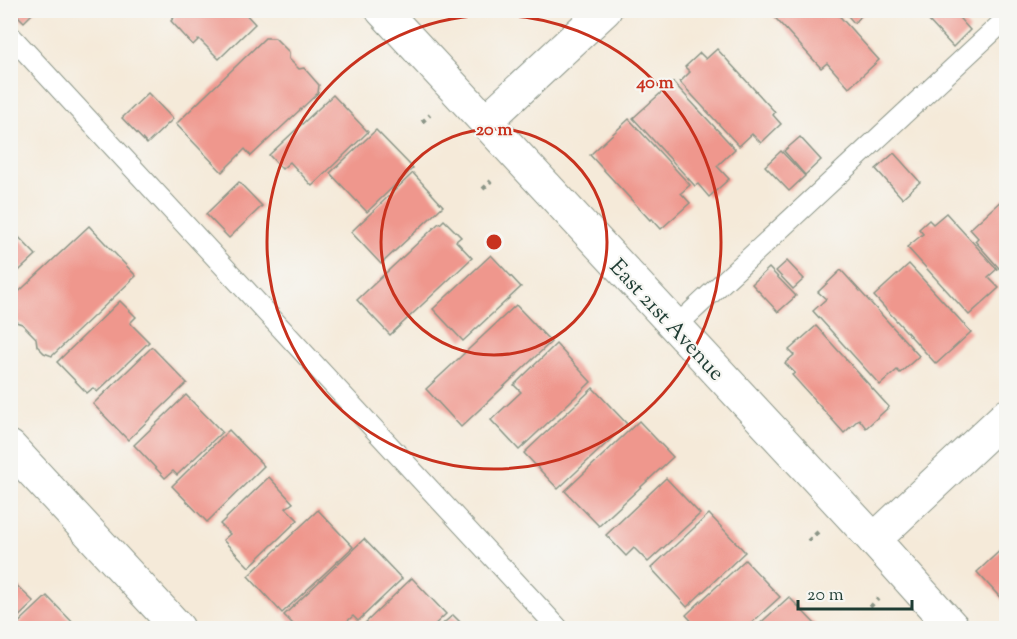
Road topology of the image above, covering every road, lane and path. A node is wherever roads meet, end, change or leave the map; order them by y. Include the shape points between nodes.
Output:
1 (382, 10) edge
2 (605, 10) edge
3 (1006, 19) edge
4 (10, 35) edge
5 (486, 121) junction
6 (675, 327) junction
7 (1006, 416) edge
8 (10, 447) edge
9 (873, 540) junction
10 (178, 628) edge
11 (558, 628) edge
12 (953, 628) edge

1 - 5 street, East 21st Avenue
2 - 5 street
3 - 6 lane
4 - 11 lane
5 - 6 street, East 21st Avenue
6 - 9 street, East 21st Avenue
7 - 9 street
8 - 10 street
9 - 12 street, East 21st Avenue

